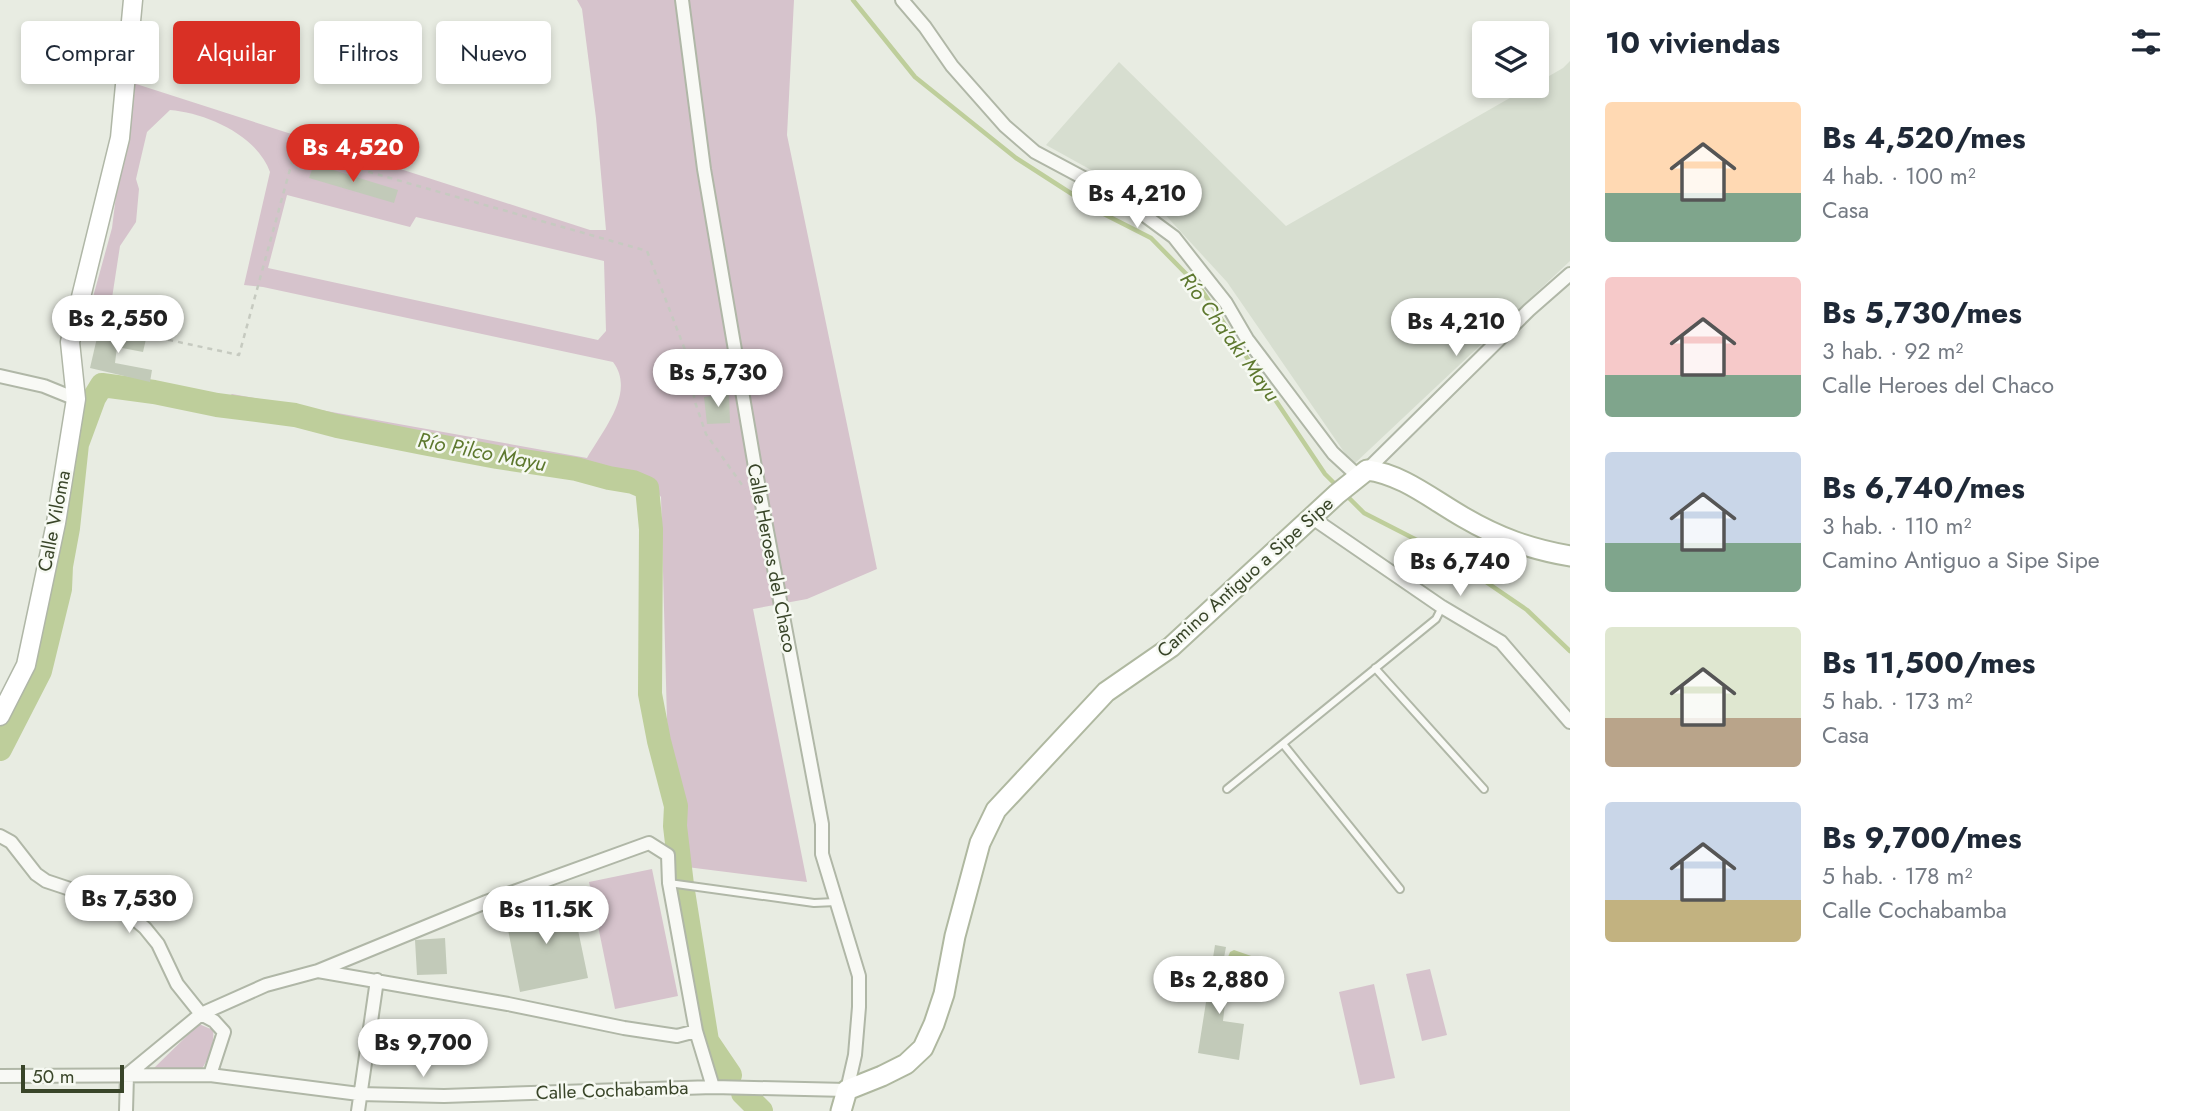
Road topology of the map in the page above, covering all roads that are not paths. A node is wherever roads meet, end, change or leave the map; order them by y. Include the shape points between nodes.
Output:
1 (133, 0) edge
2 (682, 0) edge
3 (902, 0) edge
4 (1570, 274) edge
5 (0, 376) edge
6 (76, 398) junction
7 (1360, 476) junction
8 (1311, 517) junction
9 (1570, 556) edge
10 (1441, 607) junction
11 (1375, 668) junction
12 (0, 716) edge
13 (1570, 722) edge
14 (1283, 744) junction
15 (1227, 789) dead end
16 (1484, 789) dead end
17 (0, 836) edge
18 (669, 883) junction
19 (1400, 889) dead end
20 (836, 902) junction
21 (318, 971) junction
22 (377, 980) junction
23 (201, 1014) junction
24 (696, 1031) junction
25 (127, 1075) junction
26 (210, 1075) junction
27 (0, 1076) edge
28 (713, 1087) junction
29 (848, 1090) junction
30 (359, 1094) junction
31 (126, 1111) edge
32 (358, 1111) edge
33 (841, 1111) edge

1 - 6 street, Calle Viloma via 120,138 71,342
2 - 20 street, Calle Heroes del Chaco via 704,169 822,824 822,854
3 - 7 street via 1005,126 1035,152 1121,198 1174,237 1333,453
4 - 7 street
5 - 6 street
6 - 12 street, Calle Viloma via 35,631 26,665
7 - 8 main road, Camino Antiguo a Sipe Sipe
7 - 9 main road via 1384,472 1512,542
8 - 10 street
8 - 29 main road, Camino Antiguo a Sipe Sipe via 1171,647 1106,692 996,810 980,843 944,994 923,1048 906,1063
10 - 11 lane via 1436,619
10 - 13 street via 1501,642
11 - 14 lane
11 - 16 lane
14 - 15 lane
14 - 19 lane
17 - 23 street via 46,881 103,900 145,928 177,984
18 - 20 lane
18 - 21 street via 668,855 649,843 486,902
18 - 24 street
20 - 29 street, Calle Heroes del Chaco via 859,976 855,1055
21 - 22 street
21 - 23 street via 266,985
22 - 24 street via 624,1028 677,1036
22 - 30 street
23 - 25 street
23 - 26 street via 223,1031
24 - 28 street
25 - 26 street, Calle Cochabamba
25 - 27 street, Calle Cochabamba
25 - 31 street
26 - 30 street, Calle Cochabamba
28 - 29 street, Calle Cochabamba
28 - 30 street, Calle Cochabamba via 444,1096
29 - 33 main road, Calle Heroes del Chaco
30 - 32 street

